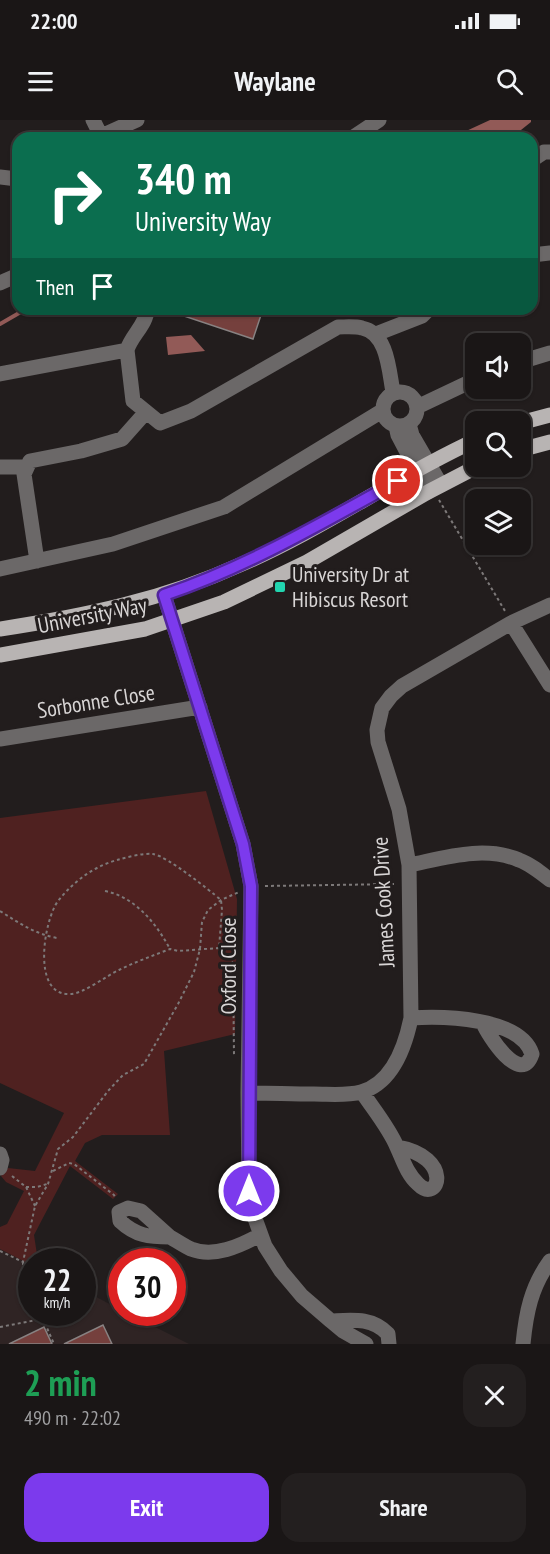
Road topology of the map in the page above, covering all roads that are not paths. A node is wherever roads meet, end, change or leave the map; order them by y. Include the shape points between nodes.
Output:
1 (137, 120) edge
2 (380, 120) edge
3 (112, 132) edge
4 (361, 132) edge
5 (147, 315) edge
6 (423, 315) edge
7 (376, 334) junction
8 (127, 350) junction
9 (550, 352) edge
10 (531, 358) edge
11 (0, 374) edge
12 (465, 384) edge
13 (393, 392) junction
14 (417, 407) junction
15 (382, 411) junction
16 (146, 412) junction
17 (550, 416) edge
18 (531, 420) edge
19 (402, 425) junction
20 (550, 442) edge
21 (465, 446) edge
22 (531, 447) edge
23 (0, 467) edge
24 (27, 467) junction
25 (422, 467) junction
26 (465, 473) edge
27 (434, 489) junction
28 (37, 561) junction
29 (0, 569) edge
30 (164, 595) junction
31 (550, 605) edge
32 (172, 622) junction
33 (511, 623) junction
34 (0, 629) edge
35 (0, 655) edge
36 (550, 684) edge
37 (200, 707) junction
38 (0, 739) edge
39 (409, 865) junction
40 (550, 880) edge
41 (411, 1018) junction
42 (483, 1023) dead end
43 (363, 1092) junction
44 (248, 1093) junction
45 (397, 1147) dead end
46 (0, 1154) edge
47 (0, 1168) edge
48 (123, 1209) road end
49 (260, 1235) junction
50 (550, 1261) edge
51 (331, 1321) junction
52 (366, 1344) edge
53 (389, 1344) edge
54 (523, 1344) edge

1 - 3 street
2 - 4 street
5 - 8 street
6 - 7 street
7 - 13 street via 384,350
7 - 16 street via 364,328 338,327 191,411 160,423
8 - 11 street
8 - 16 street via 133,401
9 - 10 street
12 - 14 street
13 - 14 street via 410,394
13 - 15 street via 384,400
14 - 19 street via 417,414
15 - 19 street via 385,419
15 - 28 street via 224,507 113,544
16 - 24 street via 122,439 30,461
17 - 18 main road
19 - 25 street via 398,435
20 - 22 main road
21 - 25 main road, University Way
23 - 24 street
24 - 28 street via 24,474
25 - 27 street
25 - 30 main road, University Way via 276,548
26 - 27 main road, University Way
27 - 32 main road, University Way via 279,577
28 - 29 street
30 - 32 street, Oxford Close
30 - 34 main road, University Way
31 - 33 street, James Cook Drive
32 - 35 main road, University Way via 118,636
32 - 37 street, Oxford Close
33 - 36 street
33 - 39 street, James Cook Drive via 402,686 382,708 378,742 399,809
37 - 38 street, Sorbonne Close
37 - 44 street, Oxford Close via 243,844 251,886
39 - 40 street via 476,853 497,854 518,859
39 - 41 street, James Cook Drive
41 - 42 street via 439,1016
41 - 43 street, James Cook Drive via 406,1042 394,1066
43 - 44 street
43 - 45 street
44 - 49 street, Oxford Close via 249,1191
46 - 47 street
48 - 49 street via 119,1212 120,1221 137,1234 170,1237 205,1252 222,1251
49 - 51 street, Oxford Close via 293,1287
50 - 54 street via 530,1300
51 - 52 street, Oxford Close
51 - 53 street via 371,1322 388,1334

